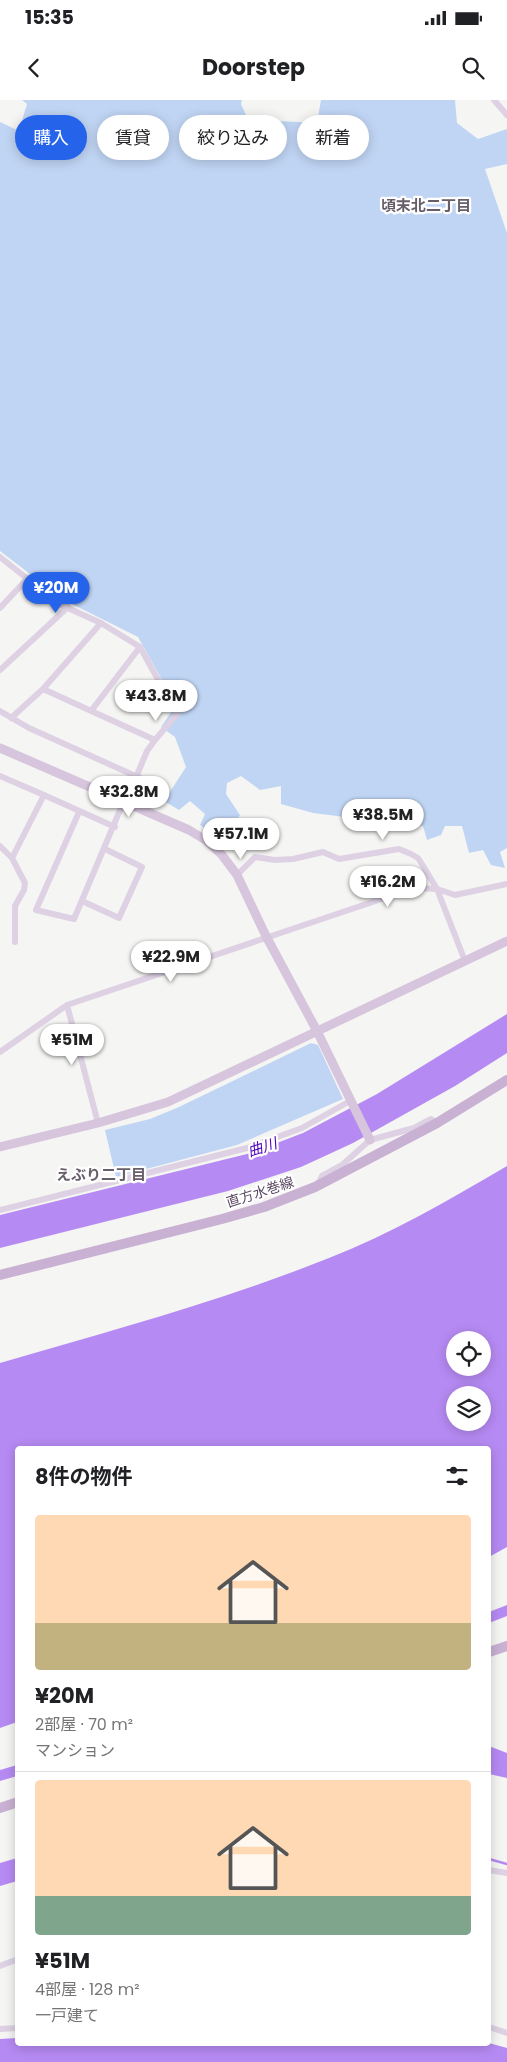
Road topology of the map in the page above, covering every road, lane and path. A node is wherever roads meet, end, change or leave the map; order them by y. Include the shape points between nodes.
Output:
1 (494, 100) edge
2 (507, 115) edge
3 (1, 559) edge
4 (28, 578) junction
5 (68, 607) junction
6 (0, 608) edge
7 (101, 622) junction
8 (140, 647) junction
9 (0, 670) edge
10 (43, 689) junction
11 (0, 711) edge
12 (91, 711) junction
13 (11, 718) junction
14 (155, 740) junction
15 (0, 748) edge
16 (137, 775) junction
17 (0, 776) edge
18 (44, 795) junction
19 (123, 803) junction
20 (144, 811) junction
21 (79, 812) junction
22 (115, 826) junction
23 (0, 846) edge
24 (105, 849) junction
25 (12, 858) junction
26 (237, 875) junction
27 (507, 884) edge
28 (437, 889) junction
29 (82, 901) junction
30 (266, 936) junction
31 (507, 941) edge
32 (15, 942) dead end
33 (465, 962) junction
34 (67, 1005) junction
35 (318, 1031) junction
36 (0, 1052) edge
37 (507, 1080) edge
38 (350, 1102) junction
39 (98, 1123) junction
40 (437, 1123) junction
41 (370, 1140) junction
42 (0, 1148) edge
43 (315, 1187) junction
44 (0, 1210) edge
45 (0, 1275) edge
46 (507, 1646) edge
47 (491, 1651) edge
48 (15, 1803) edge
49 (0, 1808) edge
50 (491, 1870) edge
51 (507, 1873) edge
52 (15, 1960) edge
53 (0, 1966) edge
54 (0, 2028) edge
55 (15, 2028) edge
56 (491, 2028) edge
57 (507, 2033) edge

1 - 2 street
3 - 4 street
4 - 5 street
4 - 6 street
5 - 7 street
5 - 9 street
7 - 8 street
7 - 10 street
8 - 12 street
8 - 14 street via 177,714
10 - 12 street
10 - 13 street
11 - 13 street
12 - 14 street
13 - 16 street
14 - 16 street
15 - 19 street
16 - 20 street via 151,783 154,789
17 - 18 street
18 - 21 street
18 - 25 street
19 - 20 street
19 - 22 street
20 - 26 street via 207,841
21 - 22 street
21 - 29 street via 36,910 74,919
22 - 24 street
23 - 25 street
24 - 29 street
24 - 29 street via 142,867 119,918
25 - 32 street via 25,883 15,906
26 - 28 street via 255,857 293,859 323,852 339,859 399,849 418,858
26 - 30 street
27 - 28 street via 455,895
28 - 30 street via 414,888
28 - 33 street
30 - 34 street
30 - 35 street
31 - 33 street
33 - 35 street
34 - 36 street
34 - 39 street
35 - 38 street
35 - 39 street via 168,1102
37 - 40 main road, 直方水巻線
38 - 41 street
38 - 44 street via 302,1128 247,1148
39 - 42 street
40 - 41 street via 431,1119 414,1128
40 - 43 main road, 直方水巻線
41 - 43 street via 342,1165 322,1176
43 - 45 main road, 直方水巻線 via 222,1219
46 - 47 main road
48 - 49 main road
50 - 51 street
52 - 53 street
54 - 55 street
56 - 57 street

